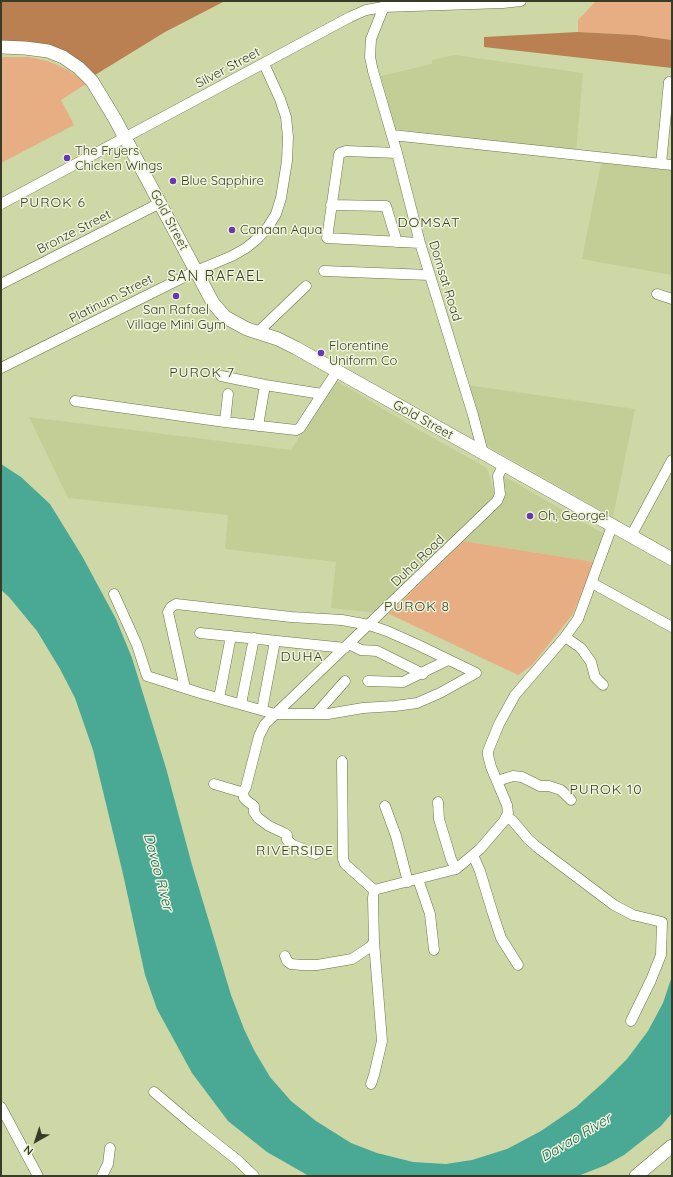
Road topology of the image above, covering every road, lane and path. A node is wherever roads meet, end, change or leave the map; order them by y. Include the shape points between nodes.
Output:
1 (521, 1) edge
2 (481, 2) edge
3 (385, 4) edge
4 (1, 48) edge
5 (264, 64) junction
6 (669, 82) dead end
7 (392, 135) junction
8 (125, 138) junction
9 (397, 154) junction
10 (661, 164) junction
11 (672, 165) edge
12 (160, 203) junction
13 (1, 204) edge
14 (332, 205) junction
15 (397, 242) junction
16 (420, 243) junction
17 (196, 271) junction
18 (324, 271) dead end
19 (429, 276) junction
20 (1, 284) edge
21 (306, 286) dead end
22 (657, 294) dead end
23 (672, 299) edge
24 (258, 332) junction
25 (1, 368) edge
26 (337, 371) junction
27 (220, 376) dead end
28 (265, 385) junction
29 (228, 394) dead end
30 (322, 394) junction
31 (75, 401) dead end
32 (225, 422) junction
33 (258, 426) junction
34 (483, 453) junction
35 (672, 460) edge
36 (504, 464) junction
37 (612, 526) junction
38 (631, 536) junction
39 (672, 558) edge
40 (592, 583) junction
41 (114, 594) dead end
42 (369, 625) junction
43 (672, 627) edge
44 (200, 632) dead end
45 (230, 636) junction
46 (565, 636) junction
47 (254, 638) junction
48 (275, 641) junction
49 (347, 646) junction
50 (448, 660) junction
51 (423, 674) junction
52 (345, 681) dead end
53 (368, 681) dead end
54 (603, 685) dead end
55 (185, 688) junction
56 (218, 698) junction
57 (241, 704) junction
58 (262, 710) junction
59 (274, 714) junction
60 (316, 714) junction
61 (342, 761) dead end
62 (497, 781) junction
63 (214, 784) dead end
64 (243, 792) junction
65 (571, 800) dead end
66 (438, 802) dead end
67 (385, 806) dead end
68 (507, 817) junction
69 (316, 854) dead end
70 (473, 855) junction
71 (456, 869) junction
72 (418, 879) junction
73 (408, 882) junction
74 (374, 890) junction
75 (374, 942) junction
76 (434, 950) dead end
77 (285, 956) dead end
78 (518, 965) dead end
79 (631, 1021) dead end
80 (371, 1084) dead end
81 (154, 1092) dead end
82 (1, 1107) edge
83 (672, 1146) edge
84 (110, 1148) dead end
85 (38, 1176) edge
86 (102, 1176) edge
87 (254, 1176) edge
88 (636, 1176) edge

1 - 2 street, Silver Street
2 - 3 street, Silver Street
3 - 5 street, Silver Street via 350,17
3 - 7 street, Domsat Road via 373,32 370,47 373,70
4 - 8 main road, Gold Street via 48,51 79,68 95,85
5 - 8 street, Silver Street
5 - 17 street, Platinum Street via 286,117 288,137 281,198 276,214 268,227 246,248
6 - 10 street
7 - 9 street, Domsat Road
7 - 10 street
8 - 12 main road, Gold Street
8 - 13 street, Silver Street
9 - 14 street via 342,152 339,155
9 - 16 street, Domsat Road
10 - 11 street
12 - 17 main road, Gold Street
12 - 20 street, Bronze Street
14 - 15 street via 386,206
14 - 15 street via 327,238
15 - 16 street
16 - 19 street, Domsat Road
17 - 24 main road, Gold Street via 225,317
17 - 25 street, Platinum Street
18 - 19 street
19 - 34 street, Domsat Road
21 - 24 street
22 - 23 street
24 - 26 main road, Gold Street via 287,343
26 - 30 street
26 - 34 main road, Gold Street
27 - 28 street
28 - 30 street
28 - 33 street
29 - 32 street
30 - 33 street via 298,430
31 - 32 street
32 - 33 street
34 - 36 main road, Gold Street
35 - 38 street
36 - 37 main road, Gold Street
36 - 42 street, Duha Road via 498,476 500,494 497,501
37 - 38 main road, Gold Street
37 - 40 street
38 - 39 main road, Gold Street
40 - 43 street
40 - 46 street via 578,619
41 - 55 street via 137,645 146,674 151,678
42 - 49 street, Duha Road
42 - 50 street via 393,633
42 - 55 street via 342,620 174,605 168,612
44 - 45 street
45 - 47 street
45 - 56 street
46 - 54 street via 581,648 591,662 595,677
46 - 62 street via 515,695 499,724 488,755
47 - 48 street
47 - 57 street
48 - 49 street
48 - 58 street
49 - 51 street via 377,651
49 - 59 street, Duha Road
50 - 51 street
50 - 60 street via 476,674 417,703
51 - 53 street via 403,682
52 - 60 street
55 - 56 street
56 - 57 street
57 - 58 street
58 - 59 street
59 - 60 street
59 - 64 street, Duha Road via 260,732
61 - 74 street via 343,859 345,864
62 - 65 street via 522,776 540,786 561,790
62 - 68 street via 507,804
63 - 64 street
64 - 69 street via 244,798 254,806 258,818 287,835 287,840 293,845
66 - 71 street via 439,819
67 - 73 street
68 - 70 street
68 - 79 street via 537,847 614,905 634,915 662,922 660,955
70 - 71 street
70 - 78 street via 501,938
71 - 72 street
72 - 73 street
72 - 76 street via 430,914
73 - 74 street
74 - 75 street
75 - 77 street via 352,959 317,965 291,964
75 - 80 street via 382,1042
81 - 87 street
82 - 85 street
83 - 88 main road
84 - 86 street via 108,1164

